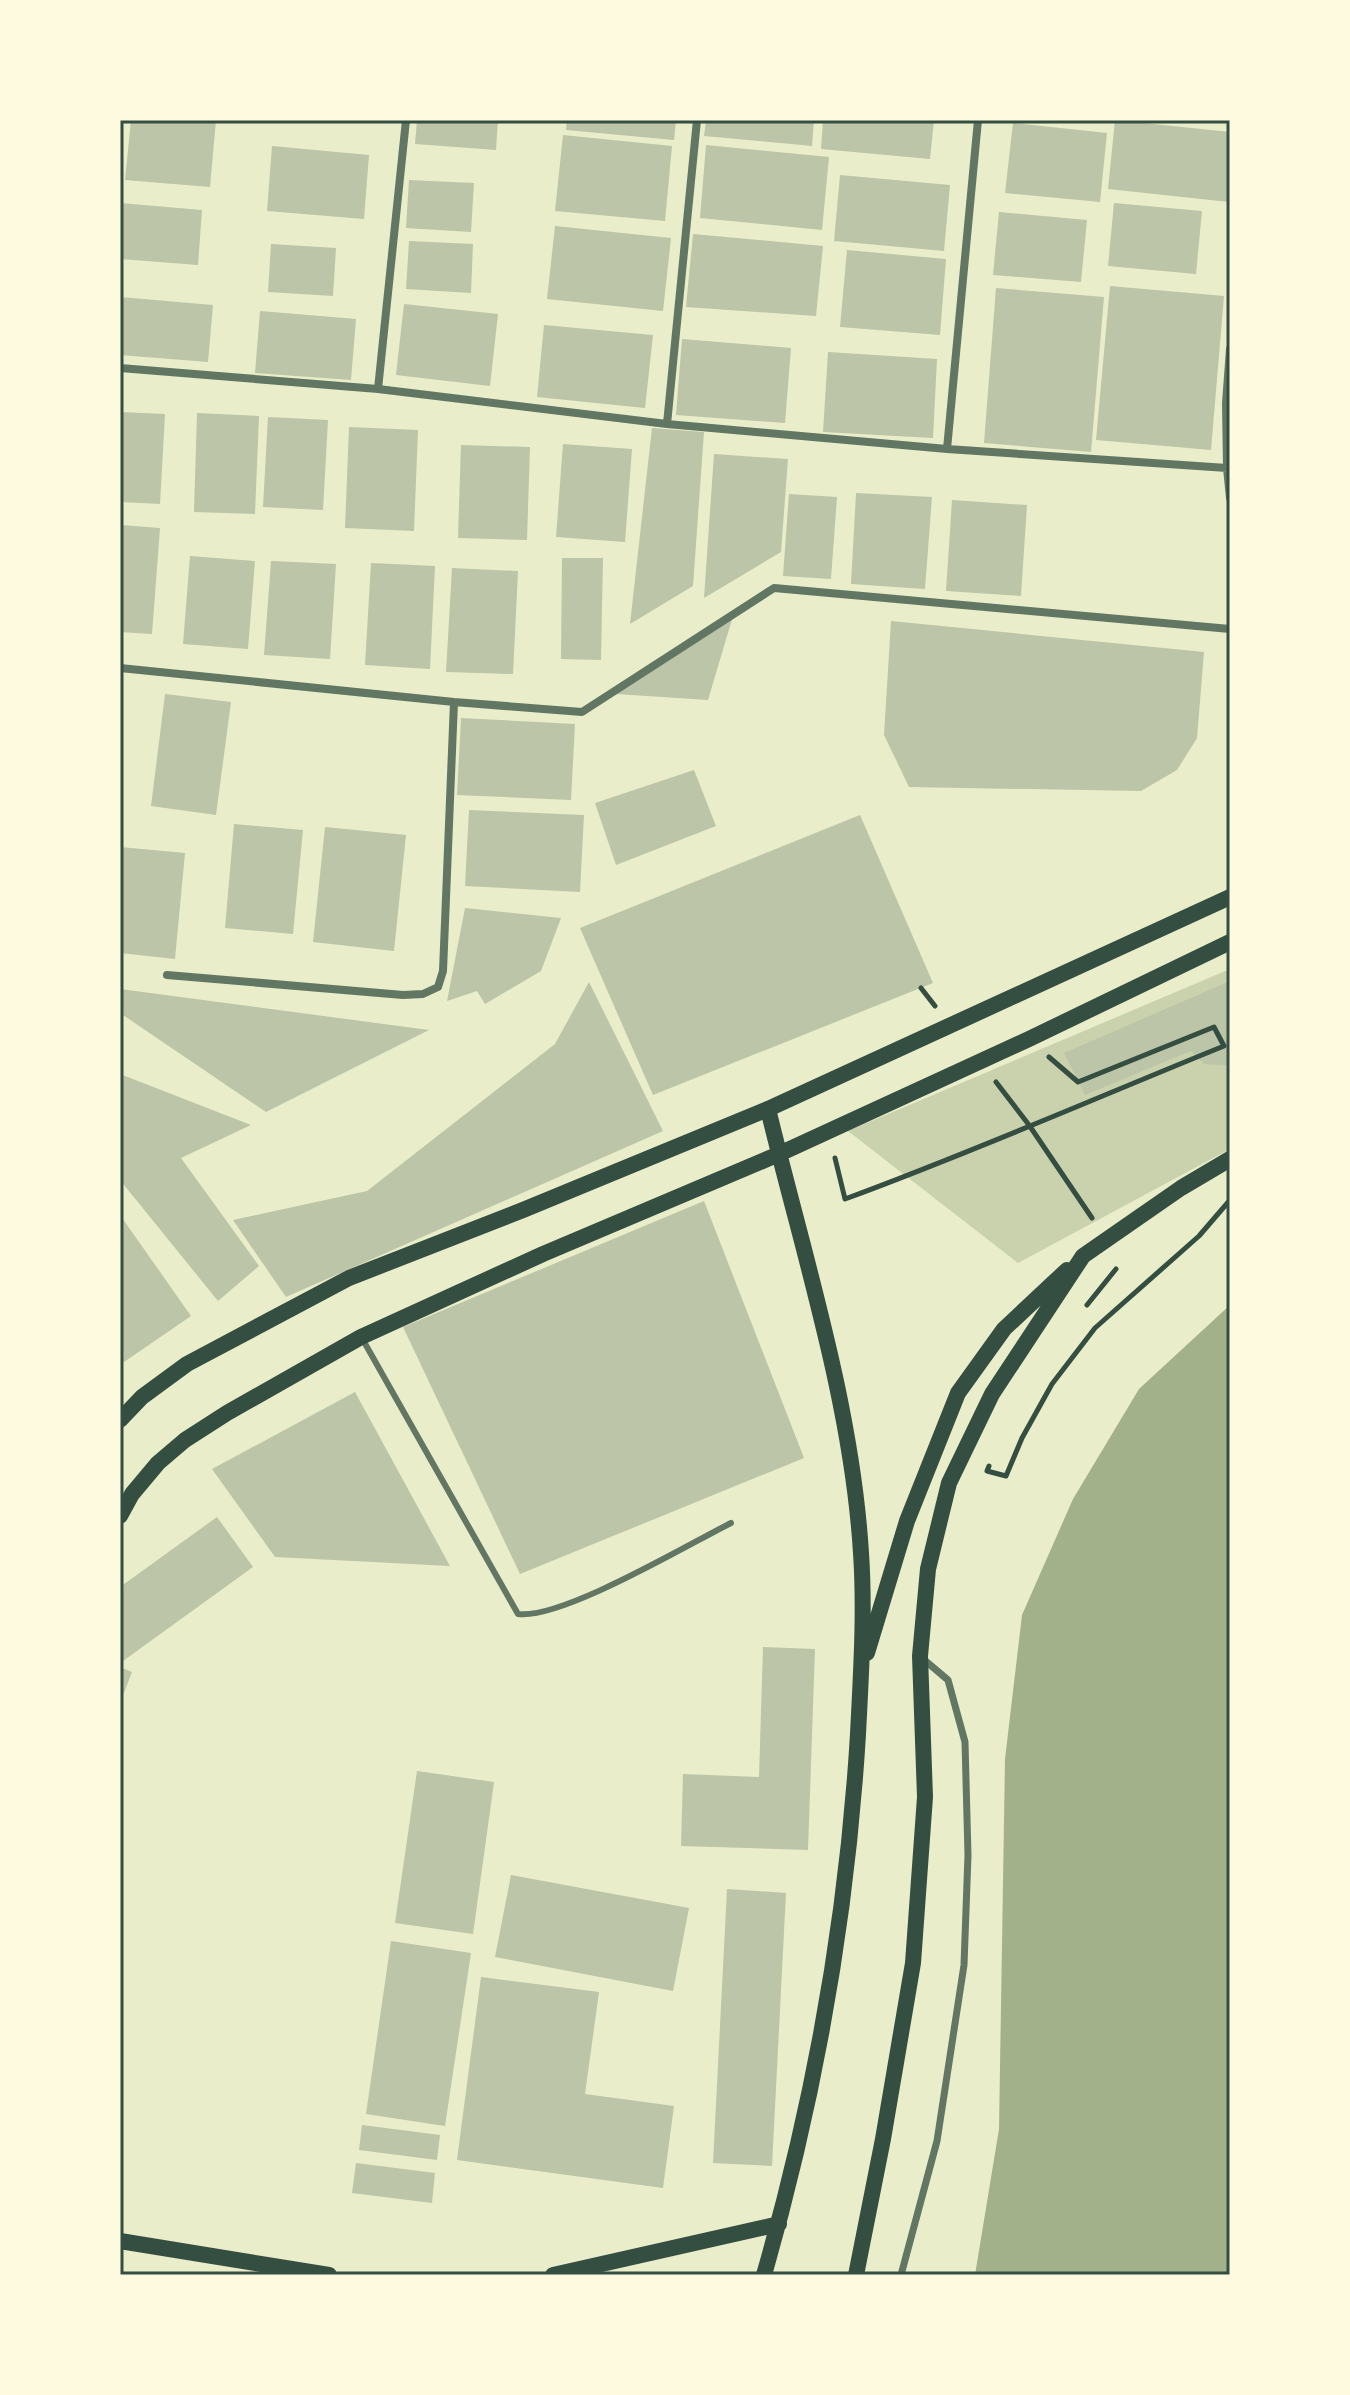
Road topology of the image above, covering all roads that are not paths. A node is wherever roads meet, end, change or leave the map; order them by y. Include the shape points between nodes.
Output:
1 (406, 120) edge
2 (697, 120) edge
3 (978, 120) edge
4 (1230, 349) edge
5 (120, 368) edge
6 (378, 389) junction
7 (667, 424) junction
8 (947, 449) junction
9 (1229, 467) edge
10 (1230, 498) edge
11 (1230, 629) edge
12 (120, 668) edge
13 (454, 702) junction
14 (1230, 897) edge
15 (1230, 942) edge
16 (167, 975) dead end
17 (768, 1109) junction
18 (779, 1154) junction
19 (1230, 1159) edge
20 (1083, 1256) junction
21 (361, 1337) junction
22 (120, 1420) edge
23 (120, 1516) edge
24 (731, 1523) dead end
25 (920, 1656) junction
26 (862, 1670) junction
27 (779, 2224) junction
28 (120, 2241) edge
29 (329, 2275) edge
30 (553, 2275) edge
31 (764, 2275) edge
32 (856, 2275) edge
33 (901, 2275) edge

1 - 6 street
2 - 7 street
3 - 8 street
4 - 9 street
5 - 6 street
6 - 7 street
7 - 8 street
8 - 9 street
9 - 10 street
11 - 13 street via 774,588 582,712
12 - 13 street
13 - 16 street via 443,971 438,987 403,995
14 - 17 main road
15 - 18 main road
17 - 18 main road
17 - 22 main road via 349,1278 187,1364
18 - 21 main road
18 - 26 main road via 850,1460 862,1553
19 - 20 main road
20 - 25 main road via 992,1394 949,1483 928,1569
20 - 26 main road via 1004,1329 958,1393 907,1521
21 - 23 main road via 185,1440 158,1463
21 - 24 lane via 518,1614 533,1616 601,1589
25 - 32 main road via 925,1797 913,1963
25 - 33 street via 948,1680 965,1742 968,1855 964,1965 940,2126
26 - 27 main road via 852,1830 837,1945 816,2071
27 - 30 main road
27 - 31 main road
28 - 29 main road

